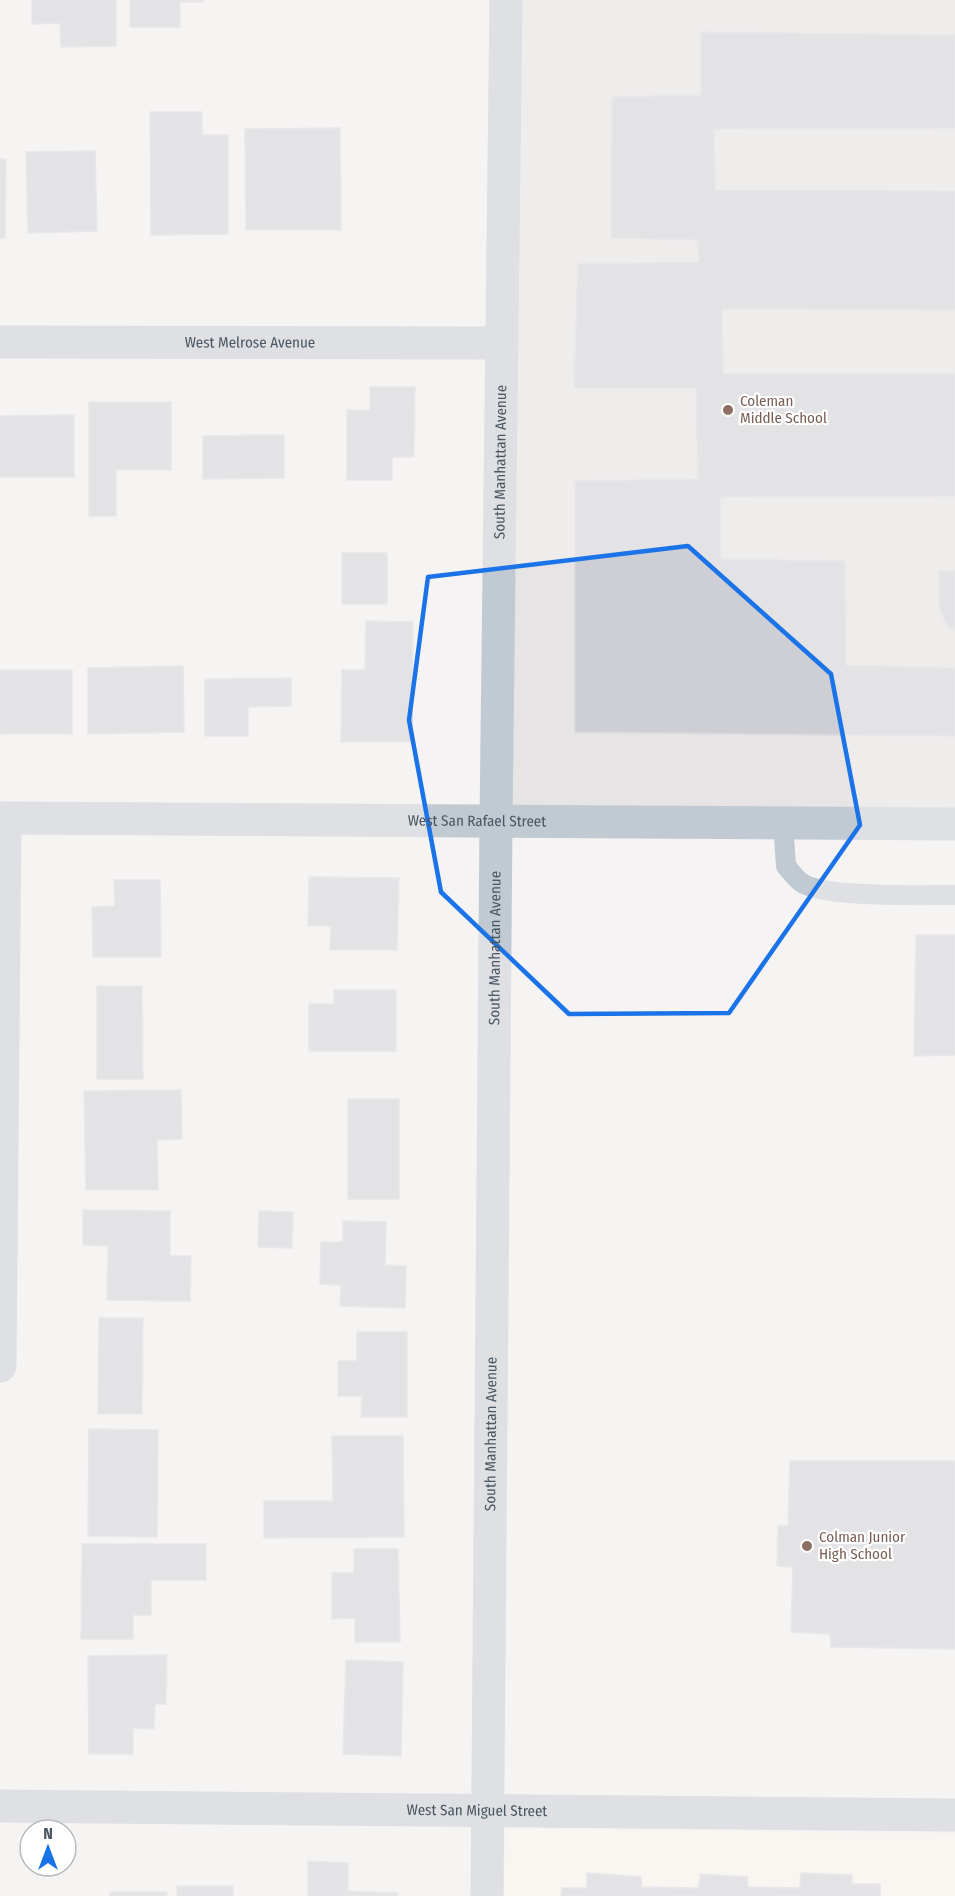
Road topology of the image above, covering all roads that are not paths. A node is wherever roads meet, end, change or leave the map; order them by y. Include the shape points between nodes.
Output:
1 (506, 0) edge
2 (0, 342) edge
3 (501, 343) junction
4 (2, 818) edge
5 (496, 819) junction
6 (783, 822) junction
7 (955, 824) edge
8 (955, 895) edge
9 (0, 1366) edge
10 (0, 1806) edge
11 (488, 1810) junction
12 (955, 1815) edge
13 (487, 1896) edge

1 - 3 street, South Manhattan Avenue
2 - 3 street, West Melrose Avenue
3 - 5 street, South Manhattan Avenue
4 - 5 street, West San Rafael Street
4 - 9 street
5 - 6 street, West San Rafael Street
5 - 11 street, South Manhattan Avenue
6 - 7 street, West San Rafael Street
6 - 8 lane via 786,866 802,884 822,890 878,895
10 - 11 street, West San Miguel Street
11 - 12 street, West San Miguel Street
11 - 13 street, South Manhattan Avenue

